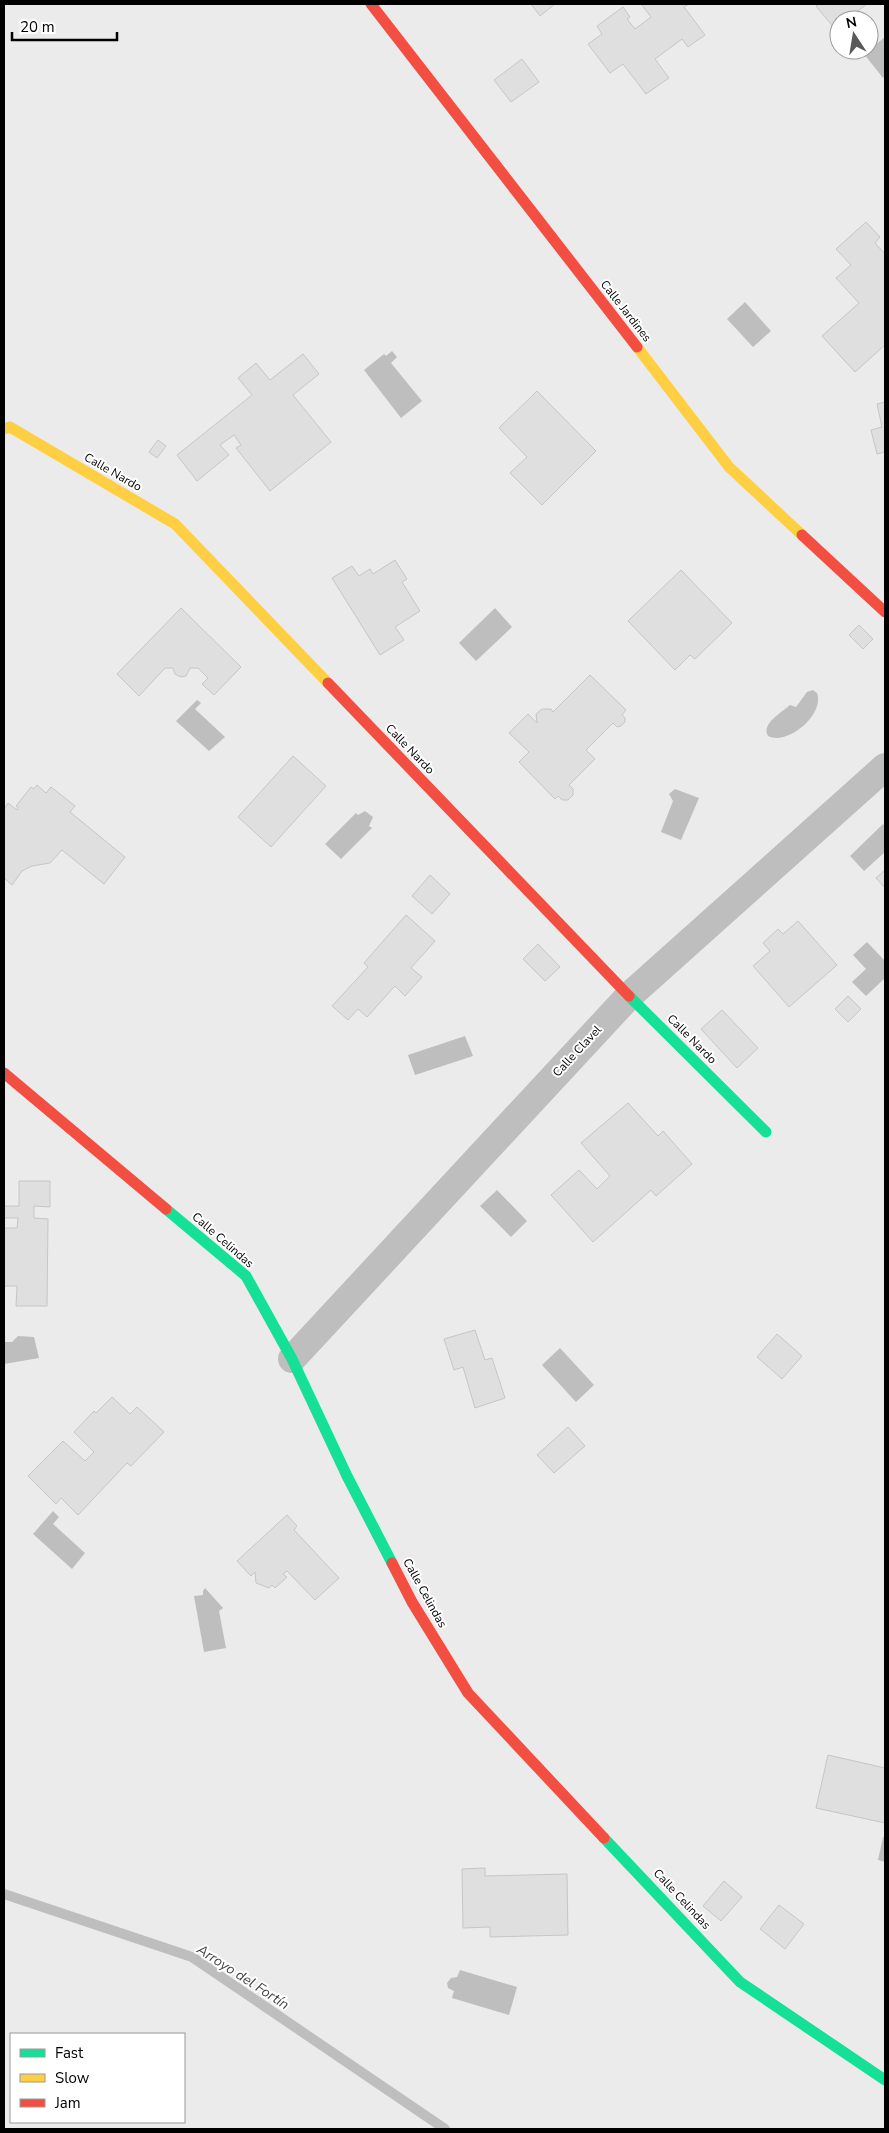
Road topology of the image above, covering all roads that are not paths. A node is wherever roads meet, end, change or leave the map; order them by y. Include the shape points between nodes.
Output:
1 (371, 4) edge
2 (4, 429) edge
3 (885, 612) edge
4 (885, 766) edge
5 (629, 996) junction
6 (4, 1073) edge
7 (766, 1132) dead end
8 (292, 1359) junction
9 (885, 2080) edge

1 - 3 street, Calle Jardines via 729,466
2 - 5 street, Calle Nardo via 10,427 175,524
4 - 5 street, Calle Clavel
5 - 7 street, Calle Nardo
5 - 8 street, Calle Clavel
6 - 8 street, Calle Celindas via 246,1276
8 - 9 street, Calle Celindas via 412,1602 468,1692 740,1982

